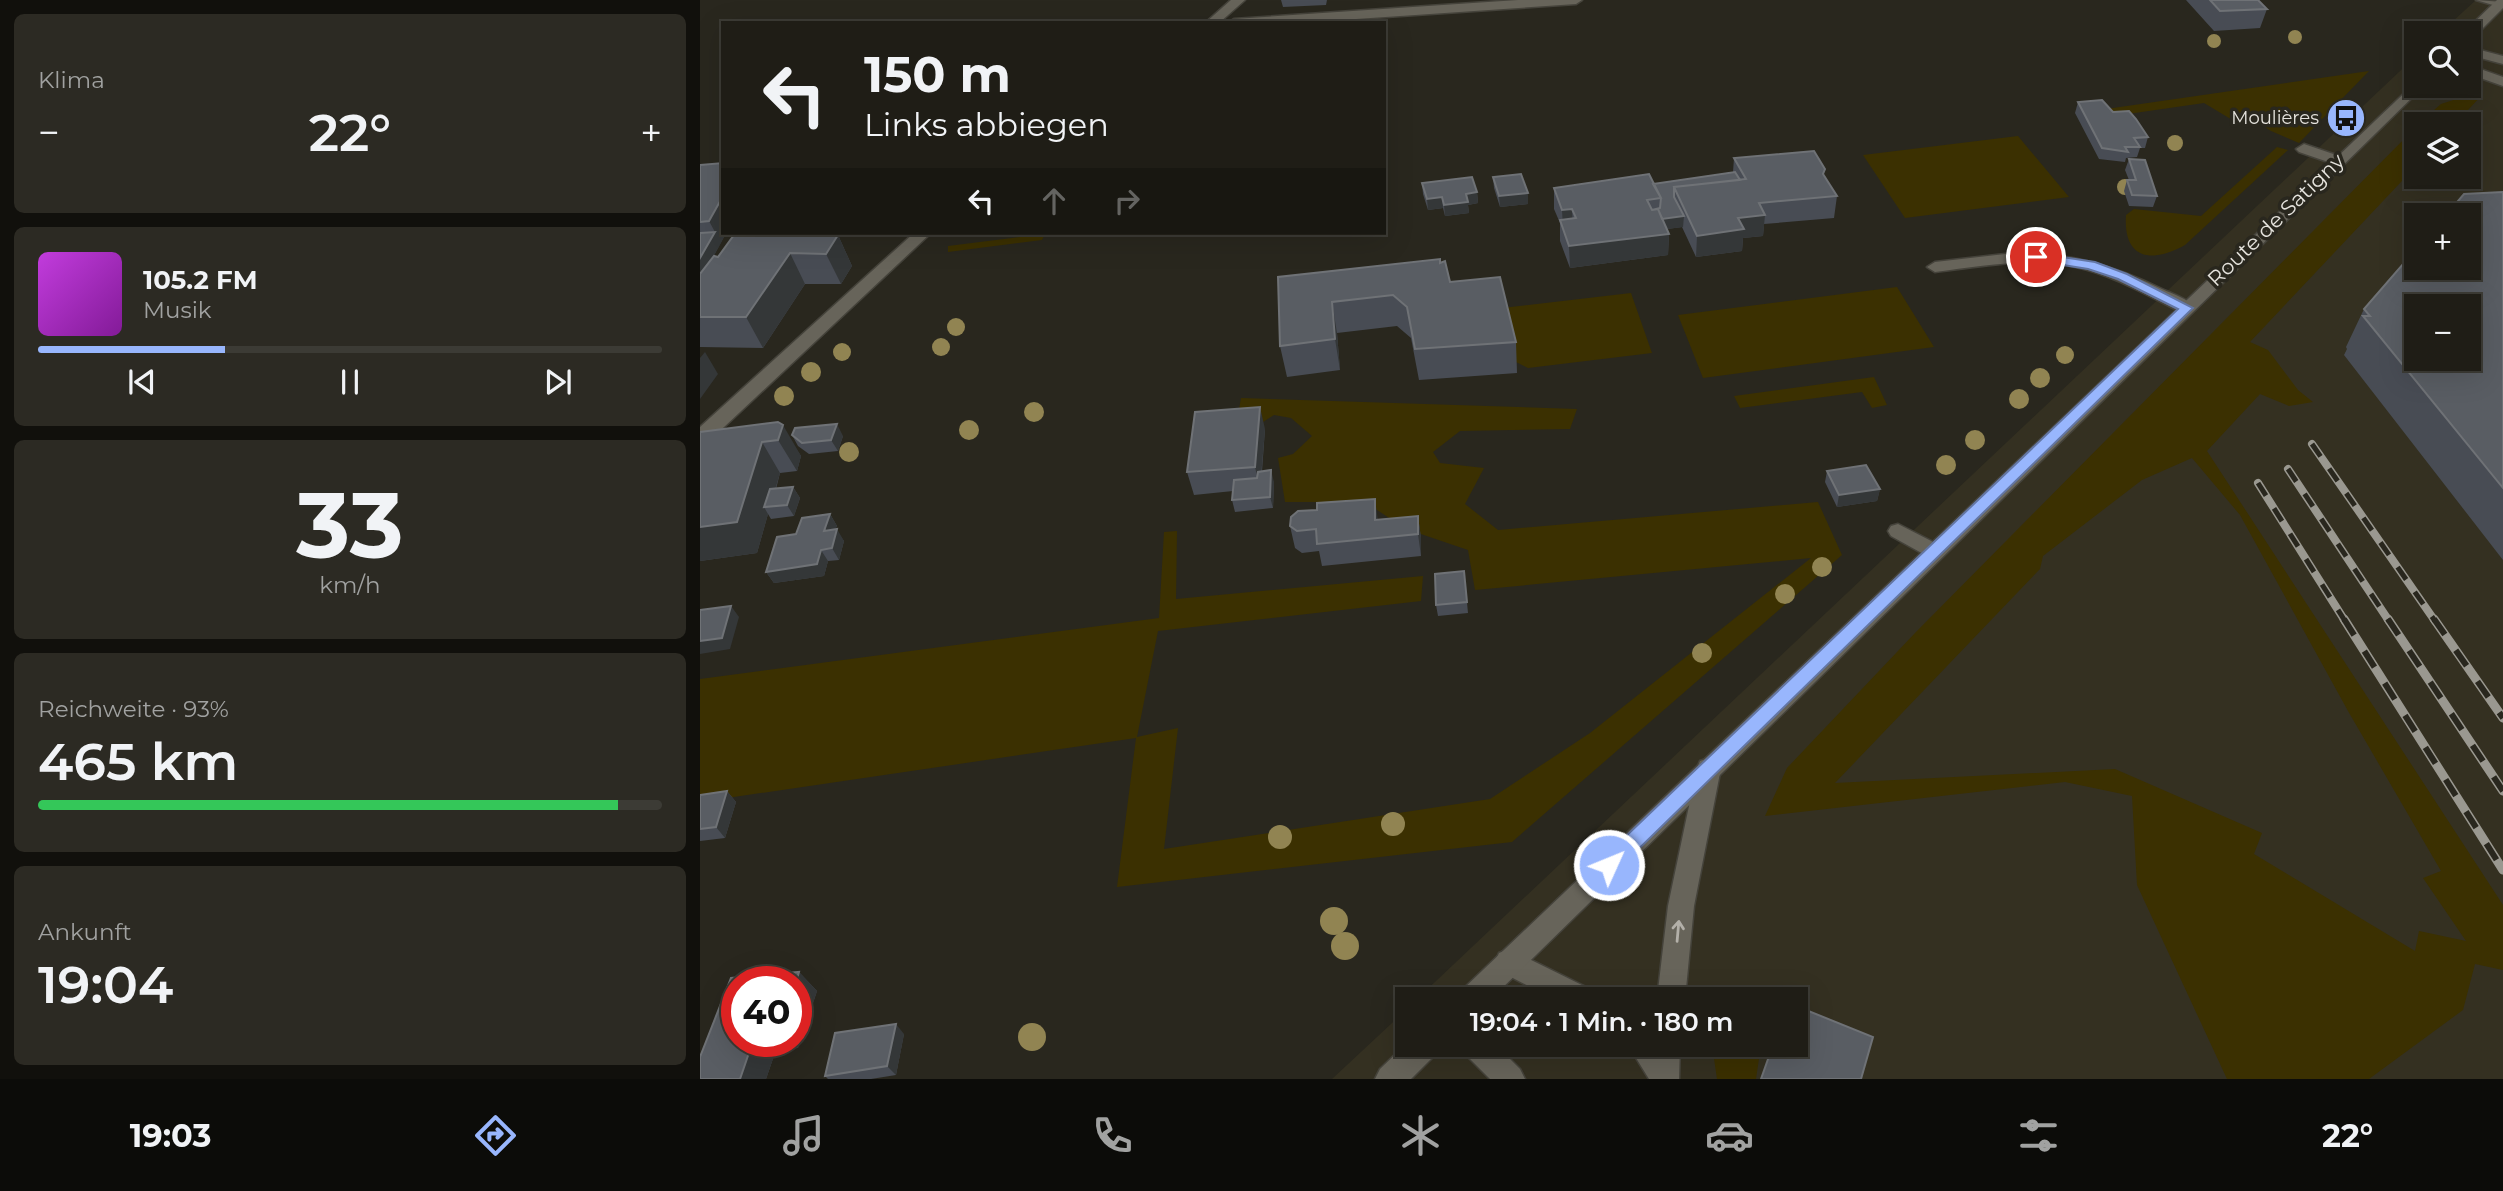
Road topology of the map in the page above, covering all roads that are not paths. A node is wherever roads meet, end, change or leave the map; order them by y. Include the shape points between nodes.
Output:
1 (1239, 0) edge
2 (1576, 0) edge
3 (2482, 0) edge
4 (2501, 3) edge
5 (1213, 21) edge
6 (1264, 21) edge
7 (2481, 22) edge
8 (2481, 54) edge
9 (2503, 60) edge
10 (2481, 74) edge
11 (2503, 82) edge
12 (2404, 97) edge
13 (2304, 149) dead end
14 (2337, 160) junction
15 (921, 235) edge
16 (1935, 267) dead end
17 (2187, 308) junction
18 (700, 438) edge
19 (1898, 531) dead end
20 (1934, 551) junction
21 (1709, 768) junction
22 (1509, 962) junction
23 (1484, 987) edge
24 (1558, 987) edge
25 (1672, 987) edge
26 (1413, 1057) edge
27 (1488, 1057) edge
28 (1390, 1079) edge
29 (1510, 1079) edge

1 - 5 street
2 - 6 street
3 - 4 street
4 - 7 street
8 - 9 street
10 - 11 street
12 - 14 street, Route de Satigny
13 - 14 street
14 - 17 street, Route de Satigny
15 - 18 street
16 - 17 street via 2036,257 2076,262 2123,276
17 - 20 street, Route de Satigny
19 - 20 street
20 - 21 street, Route de Satigny
21 - 22 street, Route de Satigny
25 -> 21 street via 1681,906
22 - 23 street, Route de Satigny
22 - 24 street
26 - 28 street
27 - 29 street

